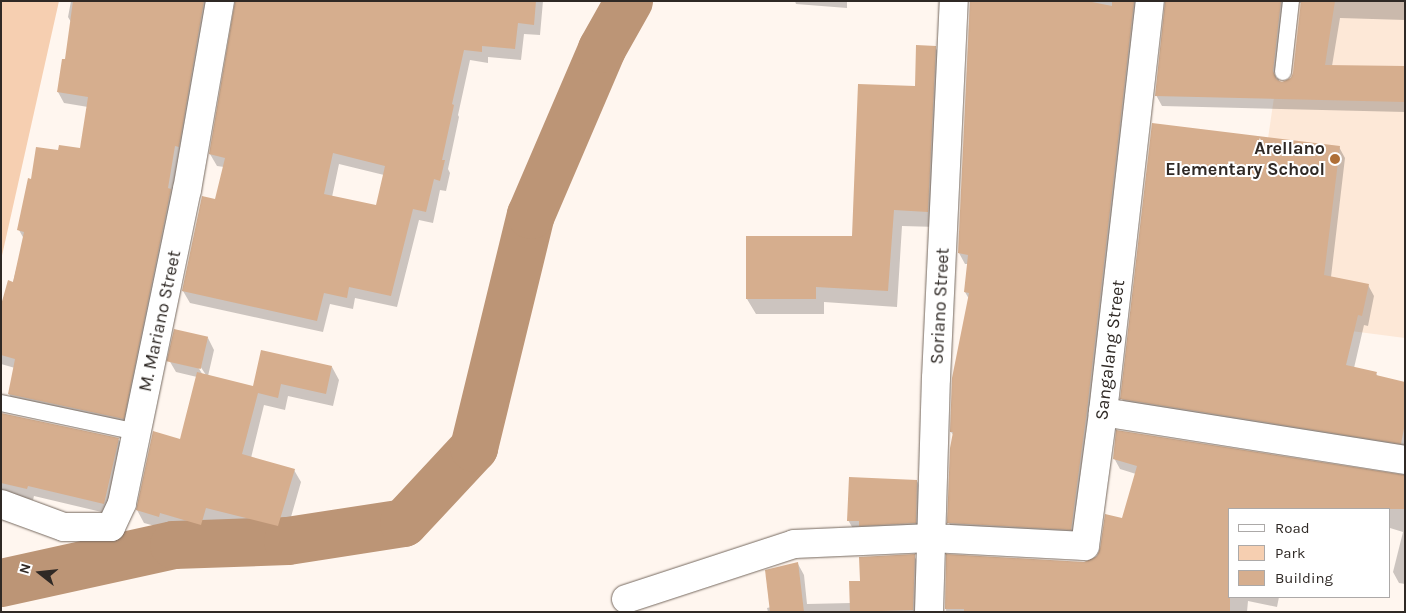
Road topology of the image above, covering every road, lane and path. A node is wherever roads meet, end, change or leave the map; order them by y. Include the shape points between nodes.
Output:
1 (220, 1) edge
2 (954, 1) edge
3 (1150, 1) edge
4 (1291, 1) edge
5 (1283, 72) dead end
6 (1, 403) edge
7 (1103, 412) junction
8 (137, 432) junction
9 (1405, 460) edge
10 (1, 504) edge
11 (931, 538) junction
12 (626, 599) dead end
13 (929, 612) edge

1 - 8 street, M. Mariano Street via 187,190
2 - 11 street, Soriano Street
3 - 7 street, Sangalang Street
4 - 5 lane
6 - 8 lane
7 - 9 street
7 - 11 street, Sangalang Street via 1085,546
8 - 10 street, M. Mariano Street via 122,503 111,527 64,527
11 - 12 street via 794,544
11 - 13 street, Soriano Street

